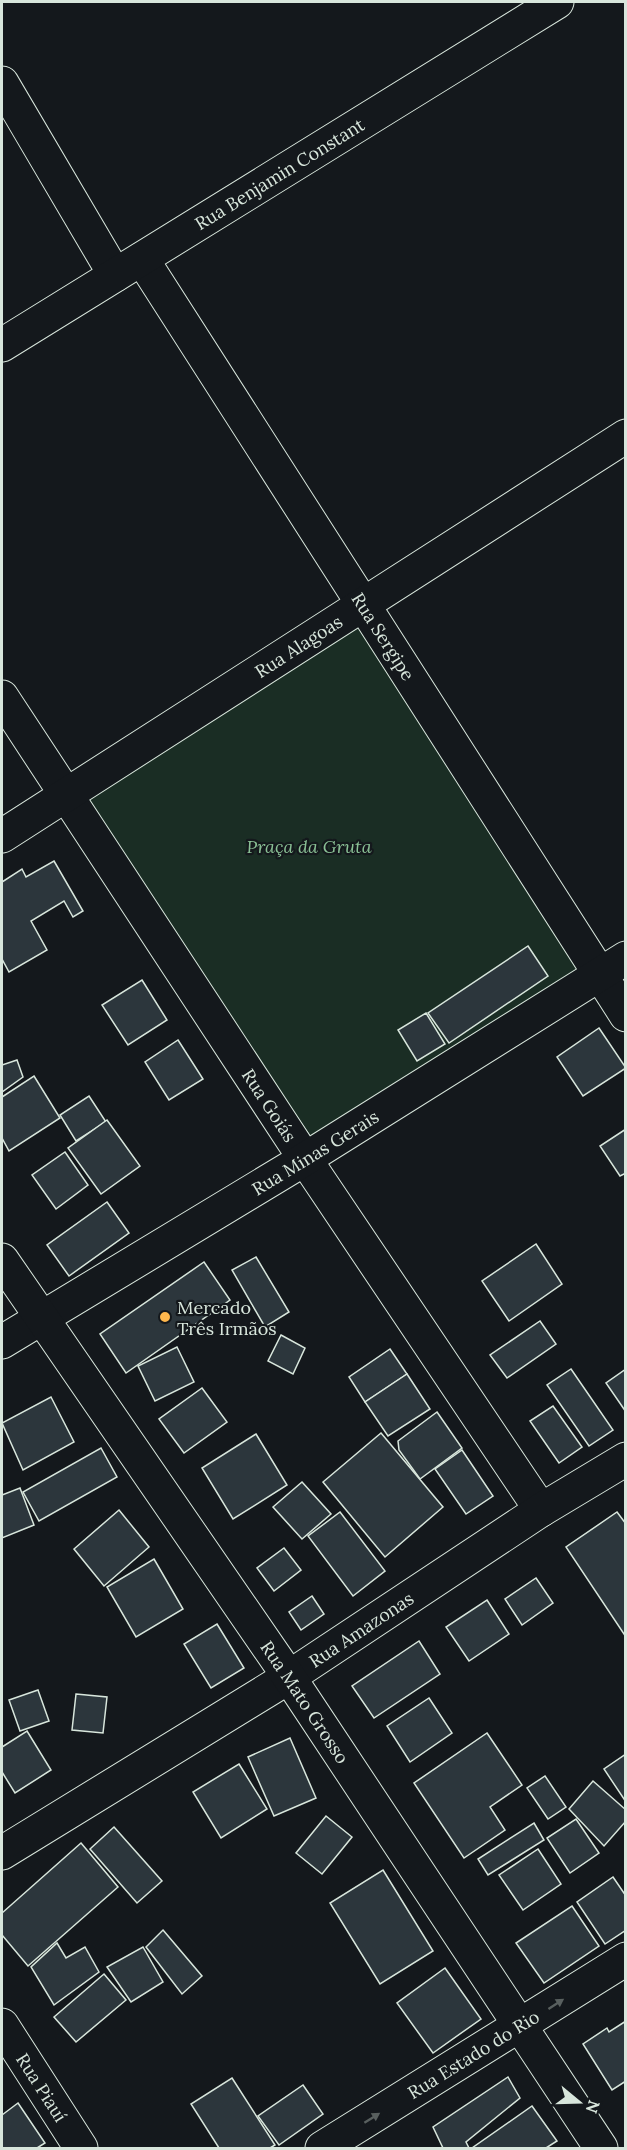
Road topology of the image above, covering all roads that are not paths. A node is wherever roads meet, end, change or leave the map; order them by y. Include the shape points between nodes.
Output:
1 (557, 2) edge
2 (2, 83) edge
3 (128, 267) junction
4 (2, 345) edge
5 (622, 445) edge
6 (363, 606) junction
7 (2, 697) edge
8 (67, 796) junction
9 (2, 836) edge
10 (626, 958) edge
11 (598, 974) junction
12 (626, 1015) edge
13 (305, 1159) junction
14 (2, 1260) edge
15 (39, 1318) junction
16 (2, 1342) edge
17 (626, 1459) edge
18 (541, 1510) junction
19 (289, 1677) junction
20 (2, 1853) edge
21 (626, 1959) edge
22 (2, 2025) edge
23 (520, 2027) junction
24 (81, 2148) edge
25 (322, 2148) edge
26 (601, 2148) edge

1 - 3 street, Rua Benjamin Constant
2 - 3 street, Rua Sergipe
3 - 4 street, Rua Benjamin Constant
3 - 6 street, Rua Sergipe
5 - 6 street, Rua Alagoas
6 - 8 street, Rua Alagoas
6 - 11 street, Rua Sergipe
7 - 8 street, Rua Goiás
8 - 9 street, Rua Alagoas
8 - 13 street, Rua Goiás
10 - 11 street, Rua Minas Gerais
11 - 12 street, Rua Sergipe
11 - 13 street, Rua Minas Gerais
13 - 15 street, Rua Minas Gerais
13 - 18 street, Rua Goiás
14 - 15 street, Rua Mato Grosso
15 - 16 street, Rua Minas Gerais
15 - 19 street, Rua Mato Grosso
17 - 18 street, Rua Amazonas
18 - 19 street, Rua Amazonas
19 - 20 street, Rua Amazonas
19 - 23 street, Rua Mato Grosso
23 -> 21 street, Rua Estado do Rio
22 - 24 street, Rua Piauí
25 -> 23 street, Rua Estado do Rio
23 - 26 street, Rua Mato Grosso

